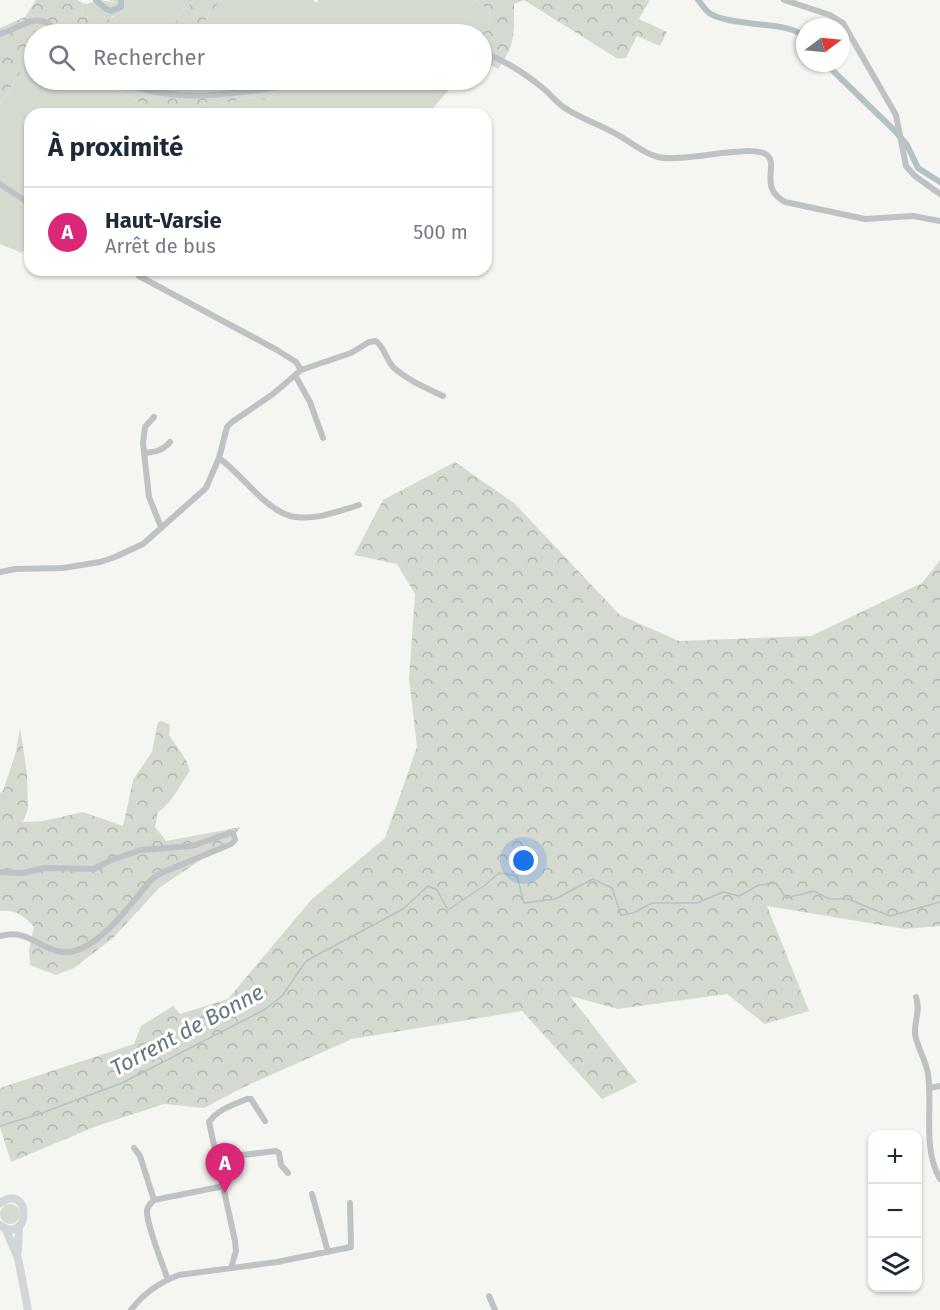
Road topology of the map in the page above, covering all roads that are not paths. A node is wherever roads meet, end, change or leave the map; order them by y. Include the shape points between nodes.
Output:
1 (784, 0) edge
2 (24, 24) edge
3 (24, 24) edge
4 (50, 24) edge
5 (0, 34) edge
6 (492, 57) edge
7 (148, 90) edge
8 (252, 90) edge
9 (0, 184) edge
10 (940, 194) edge
11 (24, 200) edge
12 (940, 221) edge
13 (139, 276) dead end
14 (301, 370) junction
15 (295, 375) junction
16 (443, 396) dead end
17 (153, 417) dead end
18 (323, 438) dead end
19 (170, 442) dead end
20 (144, 453) junction
21 (219, 458) junction
22 (359, 505) dead end
23 (161, 527) junction
24 (0, 572) edge
25 (0, 872) edge
26 (0, 936) edge
27 (916, 997) dead end
28 (940, 1086) edge
29 (929, 1088) junction
30 (265, 1121) dead end
31 (134, 1148) dead end
32 (217, 1158) junction
33 (288, 1173) dead end
34 (940, 1179) edge
35 (224, 1186) junction
36 (312, 1194) dead end
37 (154, 1200) junction
38 (0, 1203) edge
39 (350, 1203) dead end
40 (2, 1226) edge
41 (19, 1226) junction
42 (328, 1252) junction
43 (18, 1258) junction
44 (231, 1268) junction
45 (168, 1280) junction
46 (489, 1296) dead end
47 (28, 1310) edge
48 (131, 1310) edge
49 (495, 1310) edge

1 - 10 street via 843,23 896,115 904,161 910,171
2 - 5 street
3 - 4 street via 42,20
6 - 12 street via 513,67 563,107 660,158 765,154 771,164 771,189 785,202 865,219 913,216
7 - 8 street via 219,95
9 - 11 street
13 - 14 street via 277,350
14 - 15 street
14 - 16 street via 343,357 376,341 393,366 417,384
15 - 18 street
15 - 21 street via 227,427
17 - 20 street via 145,427
19 - 20 street via 165,448
20 - 23 street via 149,497
21 - 22 street via 285,514 325,515
21 - 23 street via 206,488
23 - 24 street via 134,549 100,562
25 - 26 street via 94,869 141,850 192,846 230,833 236,837 231,844 159,874 110,928 84,947 58,951 14,933
27 - 29 street via 916,1038 928,1072
28 - 29 street
29 - 34 street via 930,1140
30 - 32 street via 251,1099 214,1116 209,1122
31 - 37 street
32 - 33 street via 276,1151
32 - 35 street
35 - 37 street
35 - 44 street via 236,1251
36 - 42 street
37 - 45 street via 146,1210
38 - 41 main road via 9,1199 22,1204 25,1218
39 - 42 street via 351,1247
40 - 41 main road
40 - 43 main road
41 - 43 main road
42 - 44 street
43 - 47 main road
44 - 45 street
45 - 48 street
46 - 49 street

